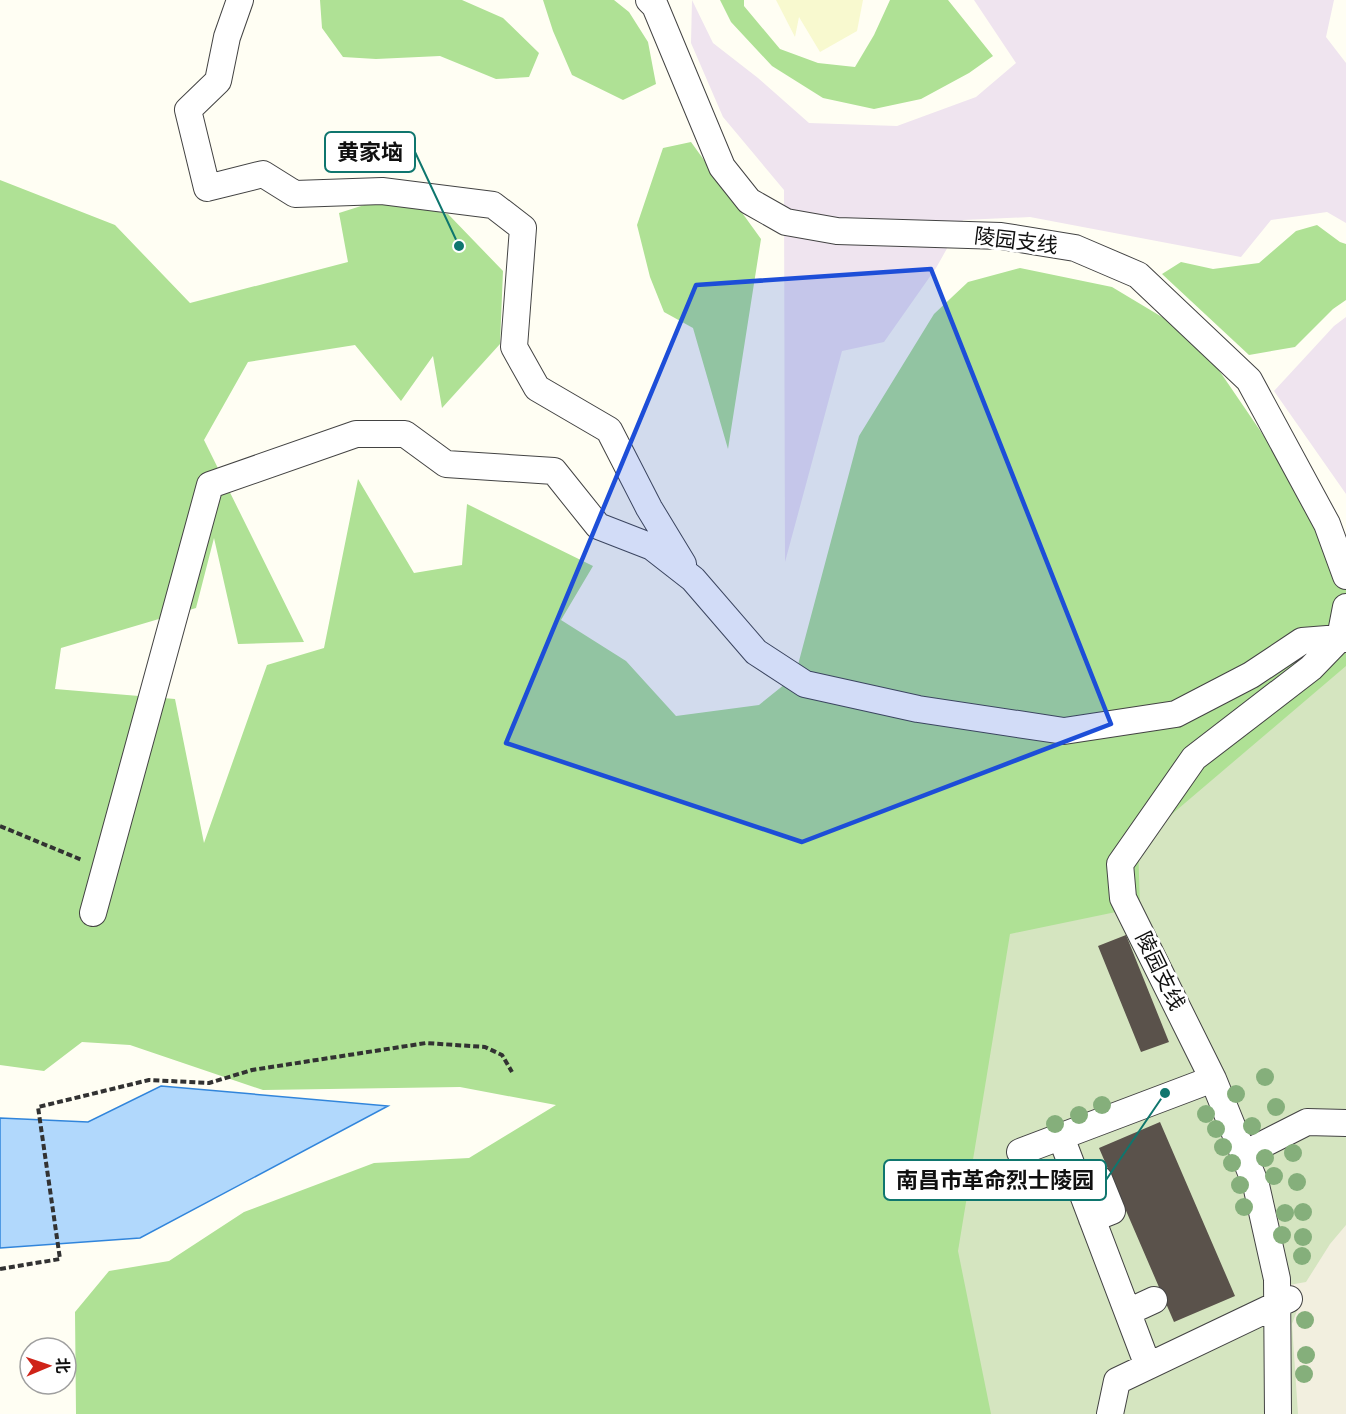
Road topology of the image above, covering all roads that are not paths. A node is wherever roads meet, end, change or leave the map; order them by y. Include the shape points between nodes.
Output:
1 (240, 0) edge
2 (648, 0) edge
3 (1346, 576) edge
4 (693, 579) junction
5 (1346, 607) edge
6 (1343, 638) edge
7 (93, 913) dead end
8 (1213, 1079) junction
9 (1346, 1123) edge
10 (1061, 1137) junction
11 (1020, 1152) dead end
12 (1244, 1154) junction
13 (1154, 1300) dead end
14 (1283, 1302) junction
15 (1128, 1312) junction
16 (1148, 1366) junction
17 (1110, 1414) edge
18 (1278, 1414) edge

1 - 4 street via 218,81 188,110 207,188 263,174 295,194 382,191 493,205 523,228 514,347 537,388 609,429 649,508
2 - 3 street, 陵园支线 via 655,6 722,166 749,201 777,217 837,231 1001,236 1075,248 1138,275 1249,380 1327,524
4 - 6 street via 756,652 805,684 918,709 1064,731 1176,714 1251,675 1302,641
4 - 7 street via 652,547 598,526 554,471 446,464 405,434 356,434 210,485
5 - 6 street
6 - 8 street, 陵园支线 via 1311,668 1194,758 1120,864 1123,898
8 - 10 street via 1126,1120
8 - 12 street, 陵园支线
9 - 12 street via 1307,1122
10 - 11 street
10 - 15 street
12 - 14 street, 陵园支线 via 1256,1185
13 - 15 street
14 - 16 street via 1210,1328
14 - 18 street, 陵园支线
15 - 16 street
16 - 17 street via 1117,1381

